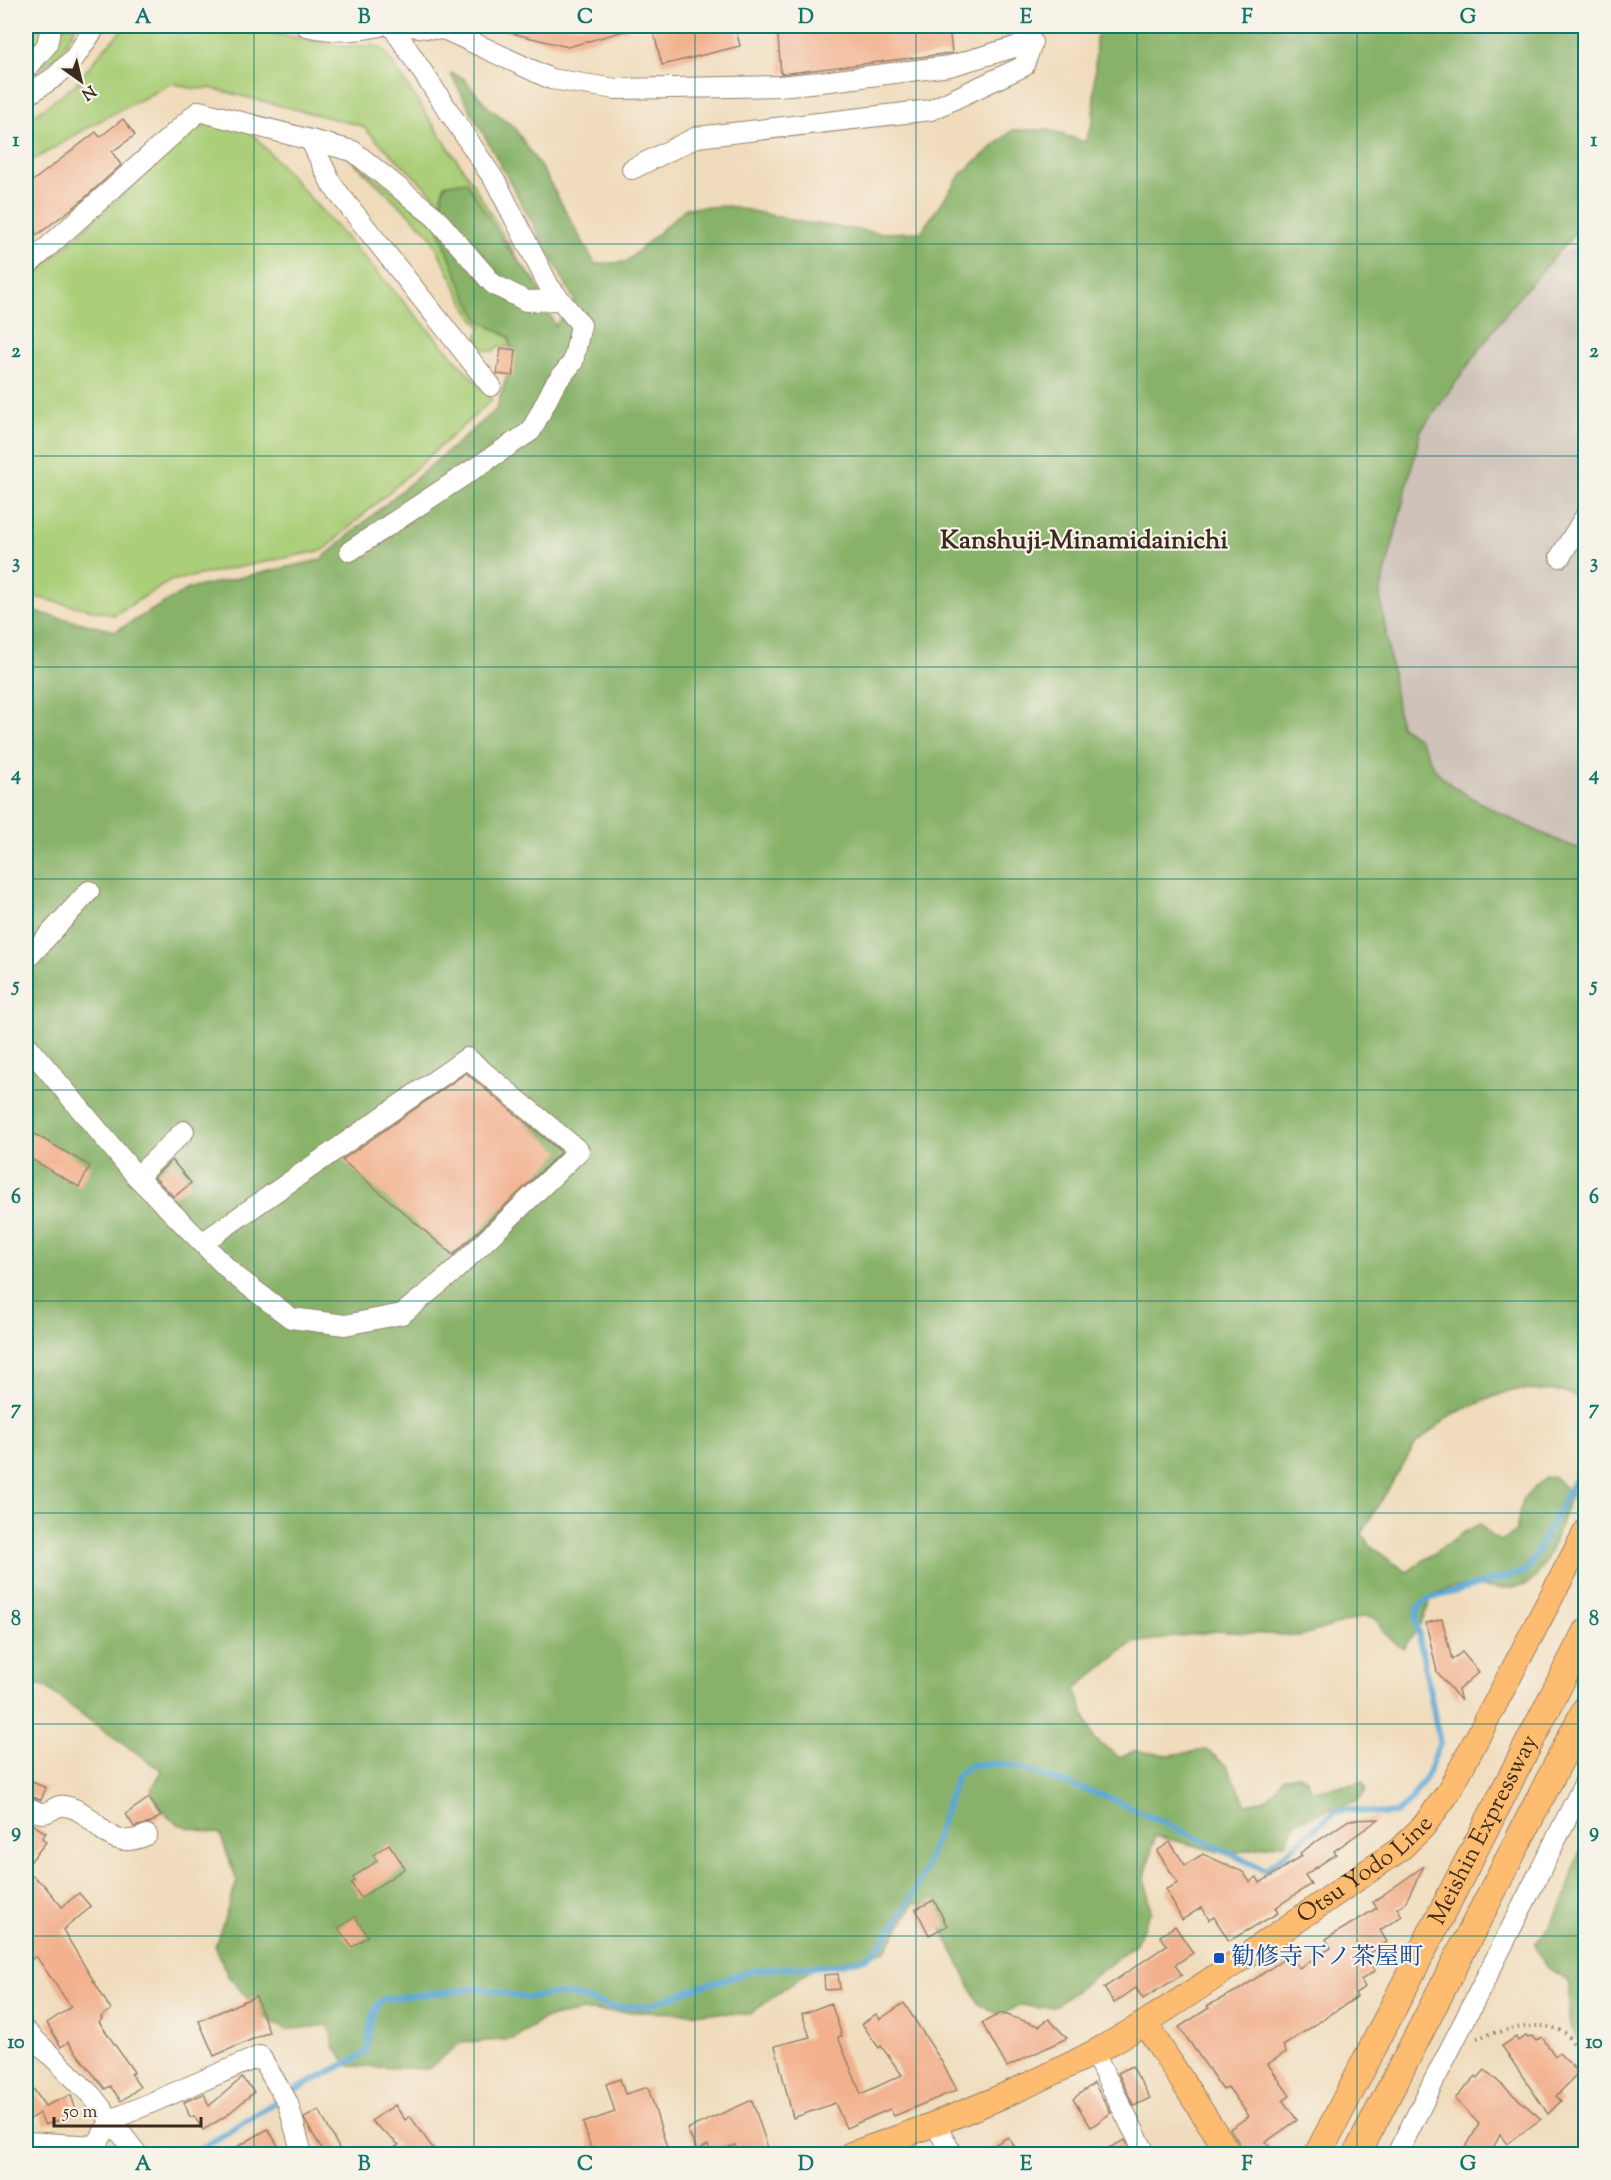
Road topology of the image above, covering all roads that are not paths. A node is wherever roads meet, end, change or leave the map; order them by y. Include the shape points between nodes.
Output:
1 (51, 26) edge
2 (96, 26) edge
3 (306, 26) edge
4 (380, 26) edge
5 (392, 26) edge
6 (410, 26) edge
7 (26, 69) edge
8 (26, 96) edge
9 (311, 141) junction
10 (632, 169) dead end
11 (30, 263) dead end
12 (561, 300) junction
13 (490, 386) dead end
14 (1586, 515) edge
15 (350, 551) dead end
16 (1560, 557) dead end
17 (89, 891) dead end
18 (26, 960) edge
19 (26, 1044) edge
20 (184, 1131) dead end
21 (137, 1178) junction
22 (202, 1244) junction
23 (1586, 1531) edge
24 (1586, 1632) edge
25 (1586, 1708) edge
26 (1586, 1780) edge
27 (26, 1807) edge
28 (147, 1835) dead end
29 (1145, 2023) junction
30 (26, 2031) edge
31 (1093, 2051) junction
32 (111, 2120) junction
33 (935, 2124) junction
34 (26, 2142) edge
35 (1145, 2153) edge
36 (137, 2154) edge
37 (302, 2154) edge
38 (851, 2154) edge
39 (952, 2154) edge
40 (1229, 2154) edge
41 (1318, 2154) edge
42 (1357, 2154) edge
43 (1397, 2154) edge

1 - 7 street via 47,45
2 - 8 street via 75,57 56,76
3 - 4 street via 355,32
5 - 12 street via 497,183 549,286
6 - 10 street via 446,30 551,79 616,90 779,86 950,66 1032,42 1024,66 931,110 697,137
9 - 11 street via 199,111
9 - 12 street via 353,151 435,217 493,284 526,301
9 - 13 street via 332,185
12 - 15 street via 581,326 573,362 555,384 531,431
14 - 16 street
17 - 18 street
19 - 21 street
20 - 21 street
21 - 22 street
22 - 22 street via 232,1275 291,1318 345,1324 402,1314 451,1274 579,1151 467,1058
23 - 29 main road, Otsu Yodo Line via 1448,1793 1423,1827 1399,1850
24 - 41 highway, Meishin Expressway
25 - 42 highway, Meishin Expressway
26 - 43 street
27 - 28 street via 41,1813 64,1806 125,1842
29 - 31 main road, Otsu Yodo Line
29 - 40 main road
30 - 32 street
31 - 33 main road, Otsu Yodo Line
31 - 35 street
32 - 34 street via 96,2146
32 - 36 street
32 - 37 street via 260,2056 288,2103
33 - 38 main road, Otsu Yodo Line
33 - 39 street

